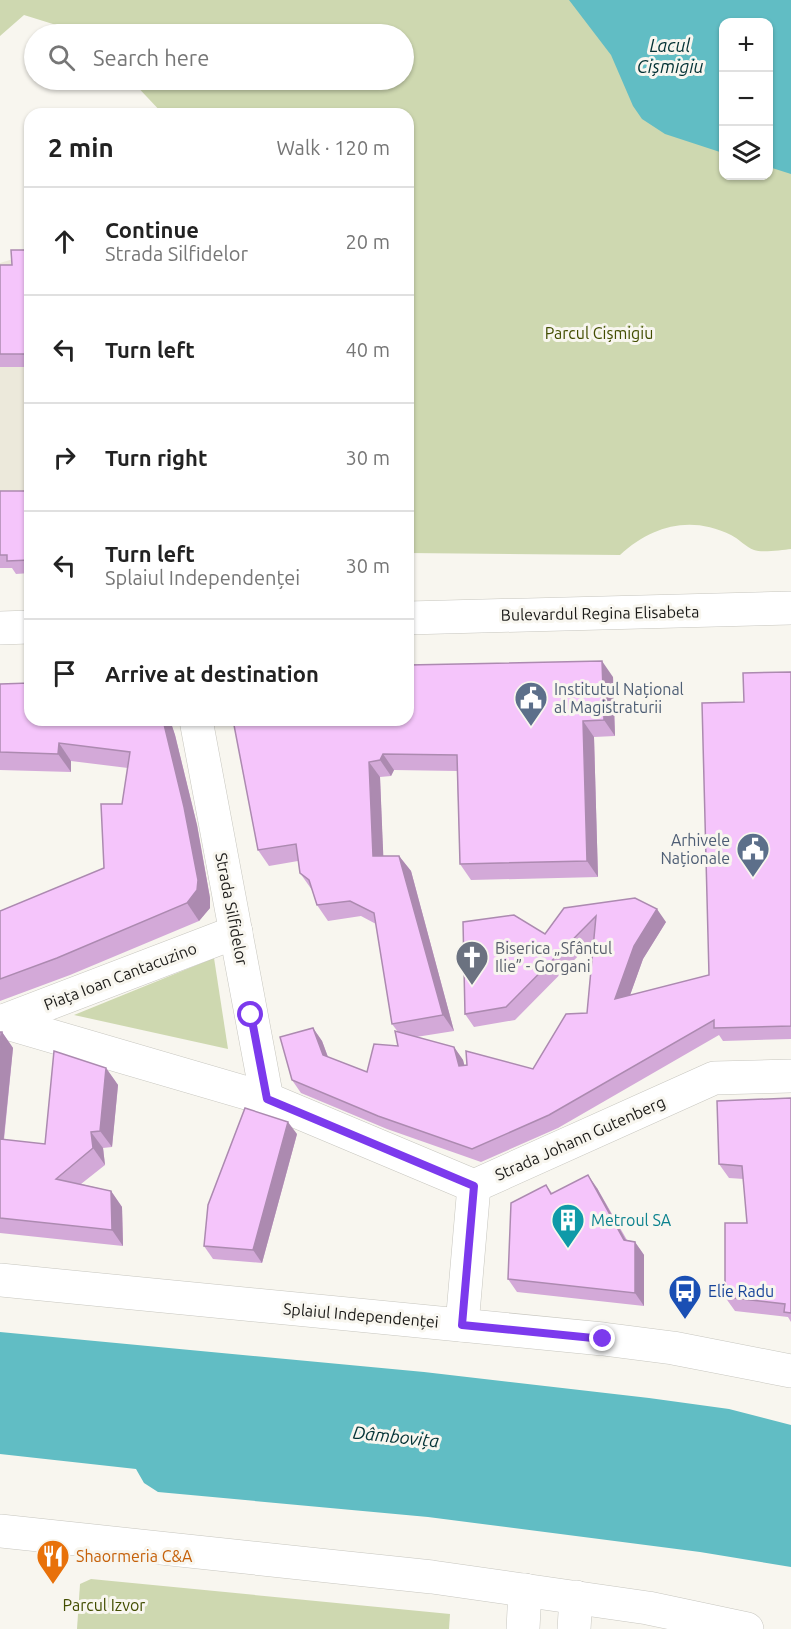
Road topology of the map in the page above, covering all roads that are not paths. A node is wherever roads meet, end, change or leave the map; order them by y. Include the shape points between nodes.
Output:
1 (791, 608) edge
2 (414, 618) edge
3 (24, 627) edge
4 (0, 628) edge
5 (197, 726) edge
6 (236, 932) junction
7 (2, 1021) edge
8 (791, 1076) edge
9 (267, 1099) junction
10 (474, 1186) junction
11 (0, 1280) edge
12 (462, 1325) junction
13 (791, 1371) edge
14 (0, 1532) edge
15 (525, 1590) junction
16 (575, 1613) edge
17 (523, 1629) edge
18 (747, 1629) edge

1 - 2 main road, Bulevardul Regina Elisabeta
3 - 4 main road
5 - 6 main road, Strada Silfidelor
6 - 7 main road, Piața Ioan Cantacuzino
6 - 9 main road, Strada Silfidelor
7 - 9 main road, Strada Johann Gutenberg
8 - 10 main road, Strada Johann Gutenberg via 714,1078
9 - 10 main road, Strada Johann Gutenberg
10 - 12 main road
11 - 12 main road, Splaiul Independenței
12 - 13 main road, Splaiul Independenței via 673,1348
14 - 15 main road via 330,1565
15 - 16 main road
15 - 17 main road
16 - 18 main road via 648,1608

